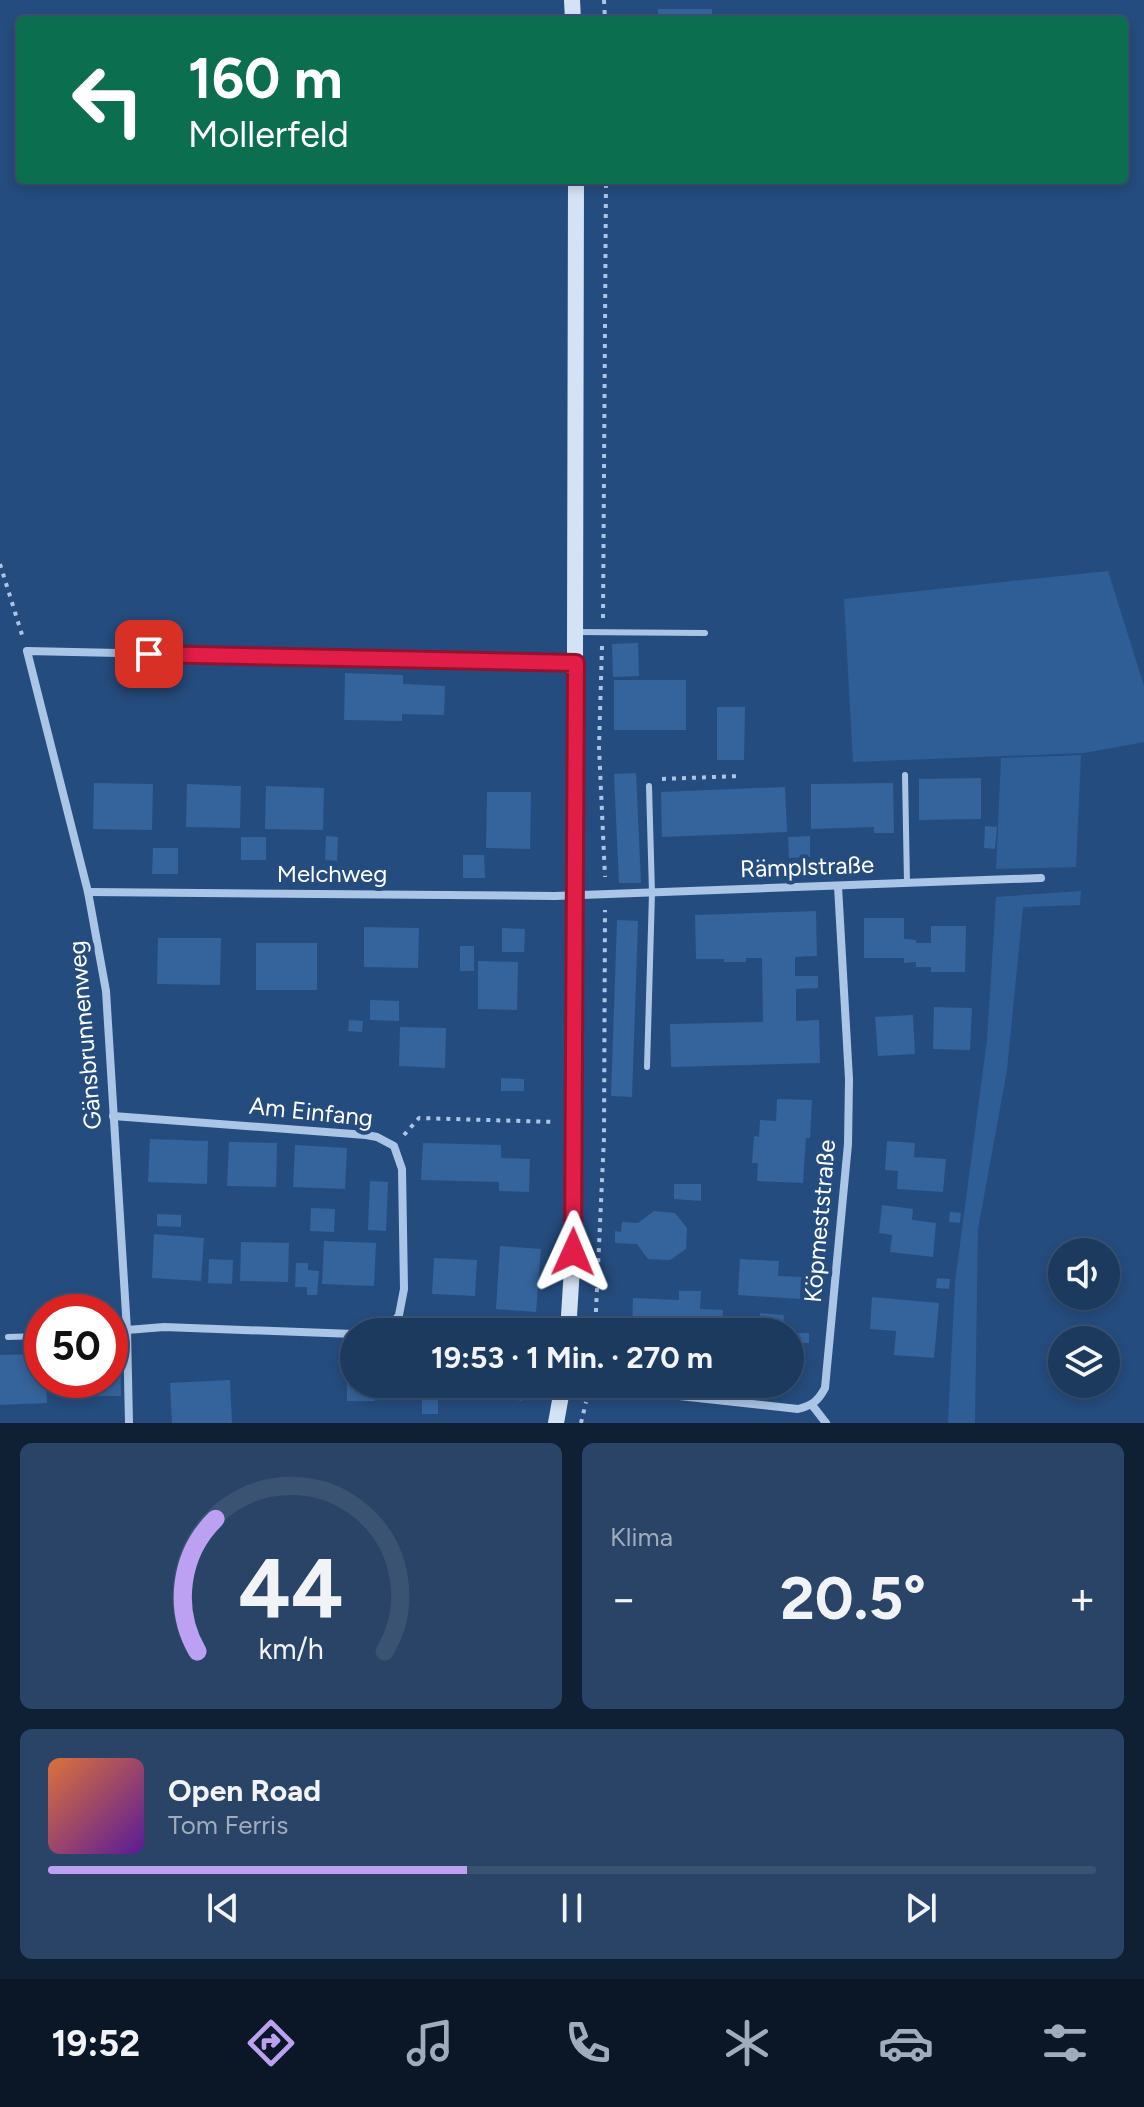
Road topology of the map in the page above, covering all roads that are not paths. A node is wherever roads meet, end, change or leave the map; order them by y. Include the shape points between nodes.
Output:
1 (576, 184) edge
2 (576, 629) junction
3 (705, 633) dead end
4 (576, 663) junction
5 (905, 775) dead end
6 (649, 786) road end
7 (1041, 878) dead end
8 (907, 883) junction
9 (838, 886) junction
10 (88, 892) junction
11 (652, 893) junction
12 (575, 895) junction
13 (647, 1067) dead end
14 (113, 1116) junction
15 (125, 1294) edge
16 (397, 1318) edge
17 (569, 1318) edge
18 (128, 1330) edge
19 (340, 1333) edge
20 (8, 1337) dead end
21 (24, 1337) edge
22 (128, 1376) edge
23 (562, 1398) edge
24 (696, 1398) edge
25 (812, 1405) junction
26 (129, 1423) edge
27 (556, 1423) edge
28 (826, 1423) edge

1 - 2 main road
2 - 3 lane
2 - 4 main road
4 - 10 street, Gänsbrunnenweg via 27,651
4 - 12 main road
5 - 8 lane
6 - 11 lane
7 - 8 street, Rämplstraße
8 - 9 street, Rämplstraße
9 - 11 street, Rämplstraße
9 - 25 street, Köpmeststraße via 848,1144 825,1388
10 - 12 street, Melchweg
10 - 14 street, Gänsbrunnenweg via 106,991
11 - 12 street, Rämplstraße
11 - 13 lane
12 - 17 main road
14 - 15 street, Gänsbrunnenweg
14 - 16 street, Am Einfang via 366,1135 394,1146 402,1169 404,1289
18 - 19 street
20 - 21 lane
22 - 26 street, Gänsbrunnenweg
23 - 27 main road
24 - 25 street via 798,1409
25 - 28 street

